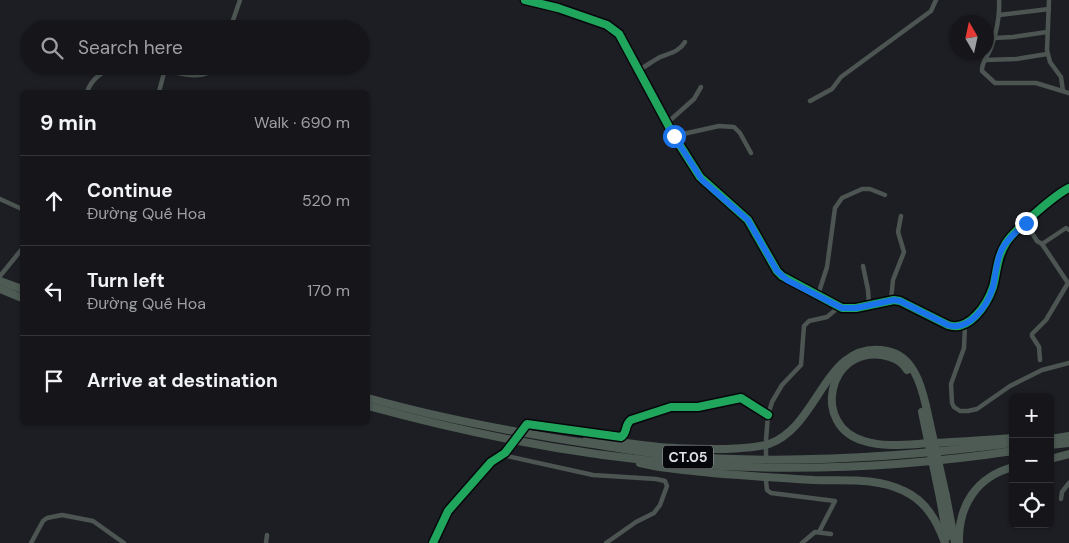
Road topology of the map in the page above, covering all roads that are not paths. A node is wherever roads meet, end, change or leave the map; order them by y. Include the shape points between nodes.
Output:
1 (240, 0) edge
2 (525, 0) edge
3 (936, 0) edge
4 (999, 0) edge
5 (1049, 0) edge
6 (1049, 9) junction
7 (999, 15) junction
8 (233, 20) edge
9 (1047, 32) junction
10 (994, 38) joint
11 (685, 42) dead end
12 (1047, 54) junction
13 (985, 60) edge
14 (994, 60) edge
15 (639, 70) junction
16 (99, 75) edge
17 (163, 75) edge
18 (701, 87) dead end
19 (88, 90) edge
20 (160, 90) edge
21 (1063, 91) junction
22 (1069, 93) edge
23 (810, 101) dead end
24 (666, 123) junction
25 (674, 136) junction
26 (751, 153) dead end
27 (1069, 188) edge
28 (885, 195) dead end
29 (0, 199) edge
30 (20, 208) edge
31 (901, 216) dead end
32 (1026, 223) junction
33 (1069, 230) edge
34 (1042, 244) junction
35 (20, 251) edge
36 (863, 266) dead end
37 (0, 276) edge
38 (0, 280) edge
39 (20, 288) edge
40 (0, 289) edge
41 (818, 296) junction
42 (20, 297) edge
43 (891, 300) junction
44 (869, 305) junction
45 (840, 306) junction
46 (965, 325) junction
47 (1040, 360) dead end
48 (1069, 363) edge
49 (370, 399) edge
50 (370, 406) edge
51 (924, 407) junction
52 (768, 415) junction
53 (521, 433) dead end
54 (1069, 435) edge
55 (1054, 437) edge
56 (554, 438) junction
57 (1009, 438) edge
58 (766, 440) dead end
59 (1009, 443) edge
60 (1069, 443) edge
61 (1054, 445) edge
62 (766, 447) dead end
63 (508, 449) dead end
64 (1009, 452) edge
65 (607, 454) junction
66 (1069, 454) edge
67 (502, 455) junction
68 (766, 455) dead end
69 (1054, 457) edge
70 (1009, 469) edge
71 (766, 481) dead end
72 (1069, 484) edge
73 (943, 497) junction
74 (1061, 499) dead end
75 (819, 532) junction
76 (831, 534) dead end
77 (267, 535) dead end
78 (31, 543) edge
79 (124, 543) edge
80 (266, 543) edge
81 (433, 543) edge
82 (606, 543) edge
83 (802, 543) edge
84 (947, 543) edge
85 (955, 543) edge
86 (959, 543) edge

1 - 8 street
2 - 15 street via 607,25 619,34
3 - 23 street via 931,10 841,77 832,88
4 - 7 street
5 - 6 street
6 - 7 street
6 - 9 street
7 - 10 street
9 - 10 street
9 - 12 street
11 - 15 street via 672,54
12 - 14 street
12 - 21 street via 1061,77
13 - 21 street via 982,71 995,84 1036,82
15 - 24 street
16 - 19 street
17 - 20 street
18 - 24 street via 694,99
21 - 22 street
24 - 25 street
25 - 26 street via 719,126 734,127
25 - 41 street via 702,180 748,220 777,271
27 - 32 street
28 - 41 street via 862,189 842,198 835,208 827,267
29 - 30 street
31 - 43 street via 898,232 904,252 893,280
32 - 34 street
32 - 46 street via 1007,242 989,296
33 - 34 street via 1066,228
34 - 47 street via 1068,283 1046,320 1032,334 1040,350
35 - 37 street
36 - 44 street
38 - 39 highway
40 - 42 highway
41 - 45 street
43 - 44 street
43 - 46 street via 900,301 952,327
44 - 45 street via 849,309
45 - 52 street via 829,315 809,321 804,326 801,365 776,393
46 - 48 street via 964,348 950,384 952,403 960,411 977,409 1010,386 1042,370
49 - 56 highway, CT.05
50 - 65 highway, CT.05 via 506,438
51 - 56 highway via 918,378 906,359 888,351 866,350 843,362 800,421 767,444 743,448 684,449
51 - 57 highway via 905,366 882,355 868,355 846,365 834,384 832,394 834,415 840,426 864,441 901,445
51 - 73 highway, bridge
52 - 53 street via 740,398 698,407 671,407 631,420 621,437 527,424
52 - 58 street
54 - 55 highway
56 - 59 highway, CT.05 via 687,457 780,460 878,457
60 - 61 highway
62 - 68 street
63 - 67 street
64 - 65 highway, CT.05 via 829,468 688,464
65 - 84 highway via 677,469 890,484 924,505
66 - 69 highway
67 - 81 street via 491,462 448,511
67 - 82 street via 593,475 665,481 667,486 662,501 654,513
70 - 86 highway via 990,477 971,496 960,521
71 - 75 street via 771,494 834,502
72 - 74 street
73 - 84 highway
73 - 85 highway
75 - 76 street
75 - 83 street via 813,532
77 - 80 street
78 - 79 street via 43,521 62,515 94,521

